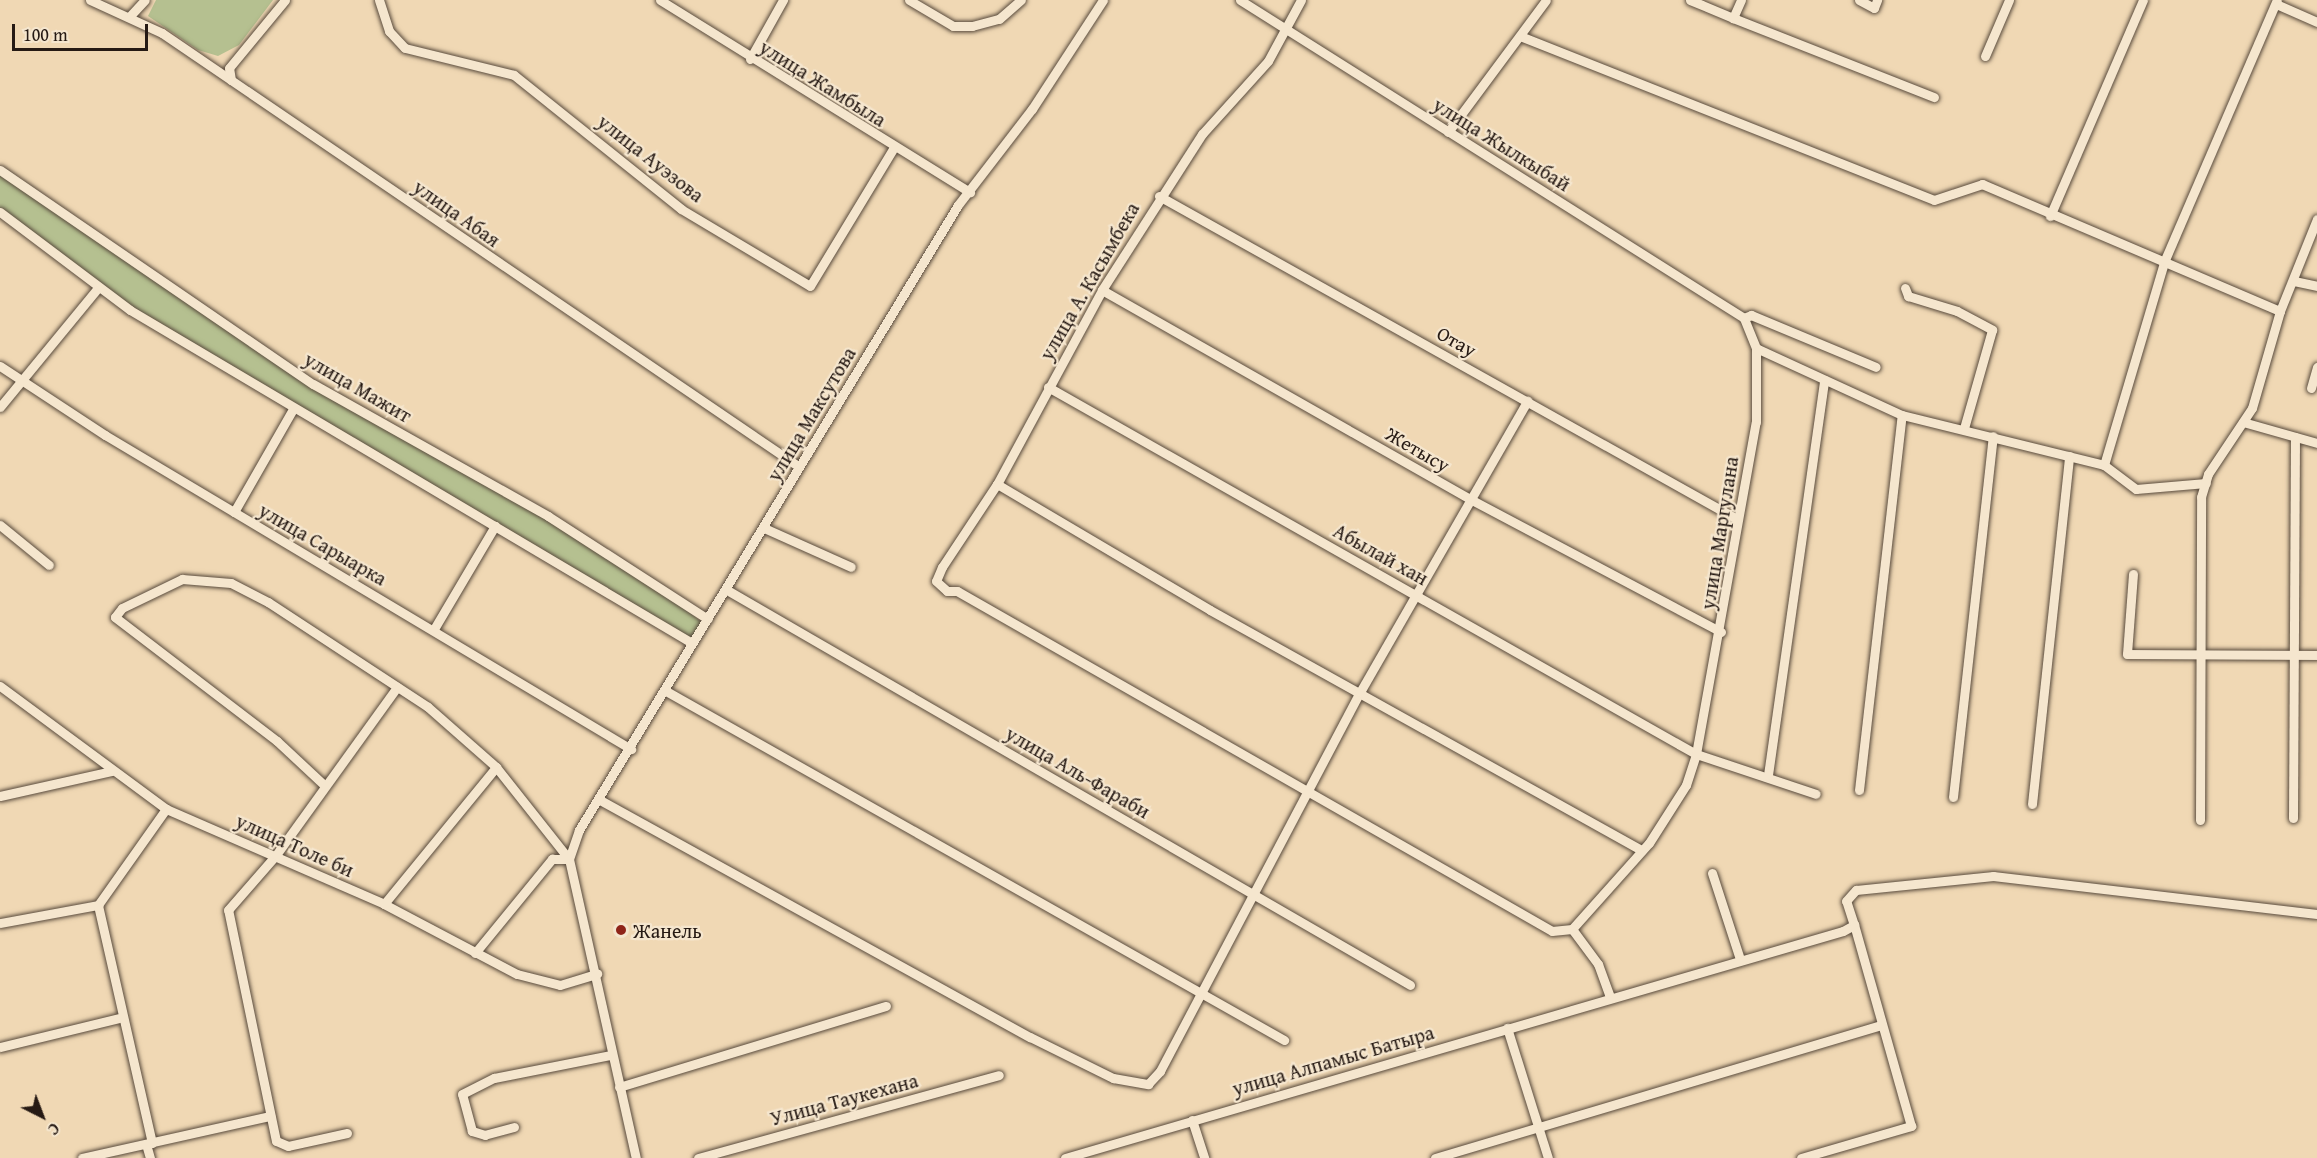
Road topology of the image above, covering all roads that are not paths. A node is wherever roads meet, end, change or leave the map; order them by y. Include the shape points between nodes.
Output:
1 (90, 0) edge
2 (145, 0) edge
3 (285, 0) edge
4 (379, 0) edge
5 (660, 0) edge
6 (783, 0) edge
7 (909, 0) edge
8 (1021, 0) edge
9 (1103, 0) edge
10 (1240, 0) edge
11 (1301, 0) edge
12 (1546, 0) edge
13 (1690, 0) edge
14 (1741, 0) edge
15 (1859, 0) edge
16 (1877, 0) edge
17 (2009, 0) edge
18 (2143, 0) edge
19 (2276, 2) edge
20 (129, 17) junction
21 (1733, 18) junction
22 (2317, 22) edge
23 (1286, 27) junction
24 (1520, 36) junction
25 (1985, 56) dead end
26 (750, 59) junction
27 (231, 80) junction
28 (1934, 97) dead end
29 (1448, 132) junction
30 (893, 149) junction
31 (0, 170) edge
32 (970, 192) junction
33 (1159, 196) junction
34 (0, 213) edge
35 (2050, 216) junction
36 (2317, 219) edge
37 (2164, 262) junction
38 (2294, 281) junction
39 (2317, 286) edge
40 (1905, 288) dead end
41 (97, 289) junction
42 (1102, 290) junction
43 (2280, 311) junction
44 (1744, 318) junction
45 (1756, 348) junction
46 (0, 366) edge
47 (1876, 367) dead end
48 (2317, 367) edge
49 (1824, 380) junction
50 (19, 382) junction
51 (1048, 387) junction
52 (2311, 387) dead end
53 (1527, 401) junction
54 (0, 407) edge
55 (293, 409) junction
56 (1902, 415) junction
57 (2243, 422) junction
58 (1964, 428) junction
59 (1993, 436) junction
60 (2295, 437) junction
61 (2317, 443) edge
62 (2069, 456) junction
63 (2104, 465) junction
64 (798, 466) junction
65 (2206, 483) junction
66 (997, 484) junction
67 (1470, 499) junction
68 (234, 512) junction
69 (1737, 519) junction
70 (0, 525) edge
71 (495, 526) junction
72 (764, 528) junction
73 (50, 565) dead end
74 (851, 567) dead end
75 (2133, 574) dead end
76 (727, 590) junction
77 (1416, 595) junction
78 (708, 619) junction
79 (434, 629) junction
80 (1721, 632) junction
81 (692, 643) junction
82 (2202, 655) junction
83 (2295, 655) junction
84 (2317, 655) edge
85 (0, 686) edge
86 (397, 687) junction
87 (666, 691) junction
88 (1360, 692) junction
89 (631, 749) junction
90 (1696, 754) junction
91 (496, 767) junction
92 (112, 771) junction
93 (1768, 776) junction
94 (324, 785) junction
95 (1859, 790) dead end
96 (1306, 792) junction
97 (1816, 794) dead end
98 (0, 796) edge
99 (1953, 797) dead end
100 (600, 800) junction
101 (2032, 804) dead end
102 (166, 809) junction
103 (2293, 818) dead end
104 (2200, 820) dead end
105 (1642, 850) junction
106 (276, 855) junction
107 (569, 858) junction
108 (1712, 873) dead end
109 (1253, 894) junction
110 (384, 904) junction
111 (98, 905) junction
112 (2317, 914) edge
113 (0, 923) edge
114 (1854, 925) junction
115 (1572, 929) junction
116 (475, 953) junction
117 (1740, 959) junction
118 (597, 974) junction
119 (1410, 985) dead end
120 (1200, 994) junction
121 (1610, 997) junction
122 (886, 1006) dead end
123 (119, 1018) junction
124 (1882, 1025) junction
125 (1507, 1028) junction
126 (1284, 1040) dead end
127 (0, 1047) edge
128 (610, 1055) junction
129 (999, 1076) dead end
130 (619, 1087) junction
131 (270, 1116) junction
132 (1192, 1120) junction
133 (514, 1126) dead end
134 (1538, 1126) junction
135 (347, 1133) dead end
136 (149, 1144) junction
137 (82, 1158) edge
138 (150, 1158) edge
139 (636, 1158) edge
140 (698, 1158) edge
141 (1065, 1158) edge
142 (1204, 1158) edge
143 (1435, 1158) edge
144 (1548, 1158) edge
145 (1801, 1158) edge

1 - 20 street, улица Абая
2 - 20 street
3 - 27 street via 229,68
4 - 30 street, улица Ауэзова via 388,30 405,48 514,75 681,209 810,286
5 - 26 street, улица Жамбыла
6 - 26 street
7 - 8 street via 953,26 972,26 999,19
9 - 32 street, улица Максутова
10 - 23 street, улица Жылкыбай
11 - 23 street, улица А. Касымбека
12 - 24 street
13 - 21 street
14 - 21 street
15 - 16 street via 1874,8
17 - 25 street
18 - 35 street
19 - 22 street
19 - 37 street
20 - 27 street, улица Абая
21 - 28 street
23 - 29 street, улица Жылкыбай
23 - 33 street, улица А. Касымбека via 1268,61 1202,134
24 - 29 street
24 - 35 street via 1934,200 1982,184
26 - 30 street, улица Жамбыла
27 - 64 street, улица Абая
29 - 44 street, улица Жылкыбай
30 - 32 street, улица Жамбыла
31 - 78 street, улица Мажит via 313,384 548,516
32 - 64 street, улица Максутова
33 - 42 street, улица А. Касымбека
33 - 53 street, Отау
34 - 41 street
35 - 37 street
36 - 38 street
37 - 43 street
37 - 63 street
38 - 39 street
38 - 43 street
40 - 58 street via 1908,296 1957,311 1992,330
41 - 50 street
41 - 55 street
42 - 51 street, улица А. Касымбека
42 - 67 street, Жетысу
43 - 57 street via 2252,408
44 - 45 street, улица Маргулана
44 - 47 street via 1751,315
45 - 49 street
45 - 69 street, улица Маргулана via 1756,422
46 - 50 street, улица Сарыарка
48 - 52 street
49 - 56 street
49 - 93 street
50 - 54 street
50 - 68 street, улица Сарыарка
51 - 66 street, улица А. Касымбека
51 - 77 street, Абылай хан
53 - 67 street
53 - 69 street, Отау
55 - 68 street
55 - 71 street
56 - 58 street
56 - 95 street
57 - 60 street
57 - 65 street
58 - 59 street
59 - 62 street
59 - 99 street
60 - 61 street
60 - 83 street
62 - 63 street
62 - 101 street
63 - 65 street via 2136,489
64 - 72 street, улица Максутова
65 - 82 street
66 - 88 street
66 - 96 street, улица А. Касымбека via 936,581 947,591 957,591
67 - 77 street
67 - 80 street, Жетысу
68 - 79 street, улица Сарыарка
69 - 80 street, улица Маргулана
70 - 73 street
71 - 79 street
71 - 81 street
72 - 74 street
72 - 76 street, улица Максутова
75 - 82 street via 2127,654
76 - 78 street, улица Максутова
76 - 109 street, улица Аль-Фараби
77 - 88 street
77 - 90 street, Абылай хан
78 - 81 street, улица Максутова
79 - 89 street, улица Сарыарка
80 - 90 street, улица Маргулана
81 - 87 street, улица Максутова
82 - 83 street
82 - 104 street
83 - 84 street
83 - 103 street
85 - 92 street, улица Толе би
86 - 91 street
86 - 94 street
86 - 94 street via 231,583 182,579 122,608 115,617 278,741
87 - 89 street, улица Максутова
87 - 120 street
88 - 96 street
88 - 105 street
89 - 100 street, улица Максутова
90 - 93 street, Абылай хан
90 - 105 street, улица Маргулана via 1686,785
91 - 107 street
91 - 110 street
92 - 98 street
92 - 102 street, улица Толе би
93 - 97 street, Абылай хан
94 - 106 street
96 - 109 street
96 - 115 street via 1552,931
100 - 107 street, улица Максутова via 579,830
100 - 120 street via 1113,1078 1148,1084
102 - 106 street, улица Толе би
102 - 111 street
105 - 115 street, улица Маргулана
106 - 110 street, улица Толе би
106 - 131 street via 228,910
107 - 116 street via 552,859
107 - 118 street
108 - 117 street
109 - 119 street, улица Аль-Фараби
109 - 120 street
110 - 116 street, улица Толе би
111 - 113 street
111 - 123 street
112 - 114 street via 1993,876 1856,890 1846,901
114 - 117 street, улица Алпамыс Батыра
114 - 124 street
115 - 121 street via 1598,964
116 - 118 street, улица Толе би via 538,982 560,985
117 - 121 street, улица Алпамыс Батыра
118 - 128 street
120 - 126 street
121 - 125 street, улица Алпамыс Батыра
122 - 130 street
123 - 127 street
123 - 136 street
124 - 134 street
124 - 145 street via 1911,1126
125 - 132 street, улица Алпамыс Батыра
125 - 134 street
128 - 130 street
128 - 133 street via 494,1078 462,1094 472,1131 485,1135
129 - 140 street, Улица Таукехана
130 - 139 street
131 - 135 street via 276,1141 288,1146
131 - 136 street
132 - 141 street, улица Алпамыс Батыра
132 - 142 street
134 - 143 street
134 - 144 street
136 - 137 street
136 - 138 street

